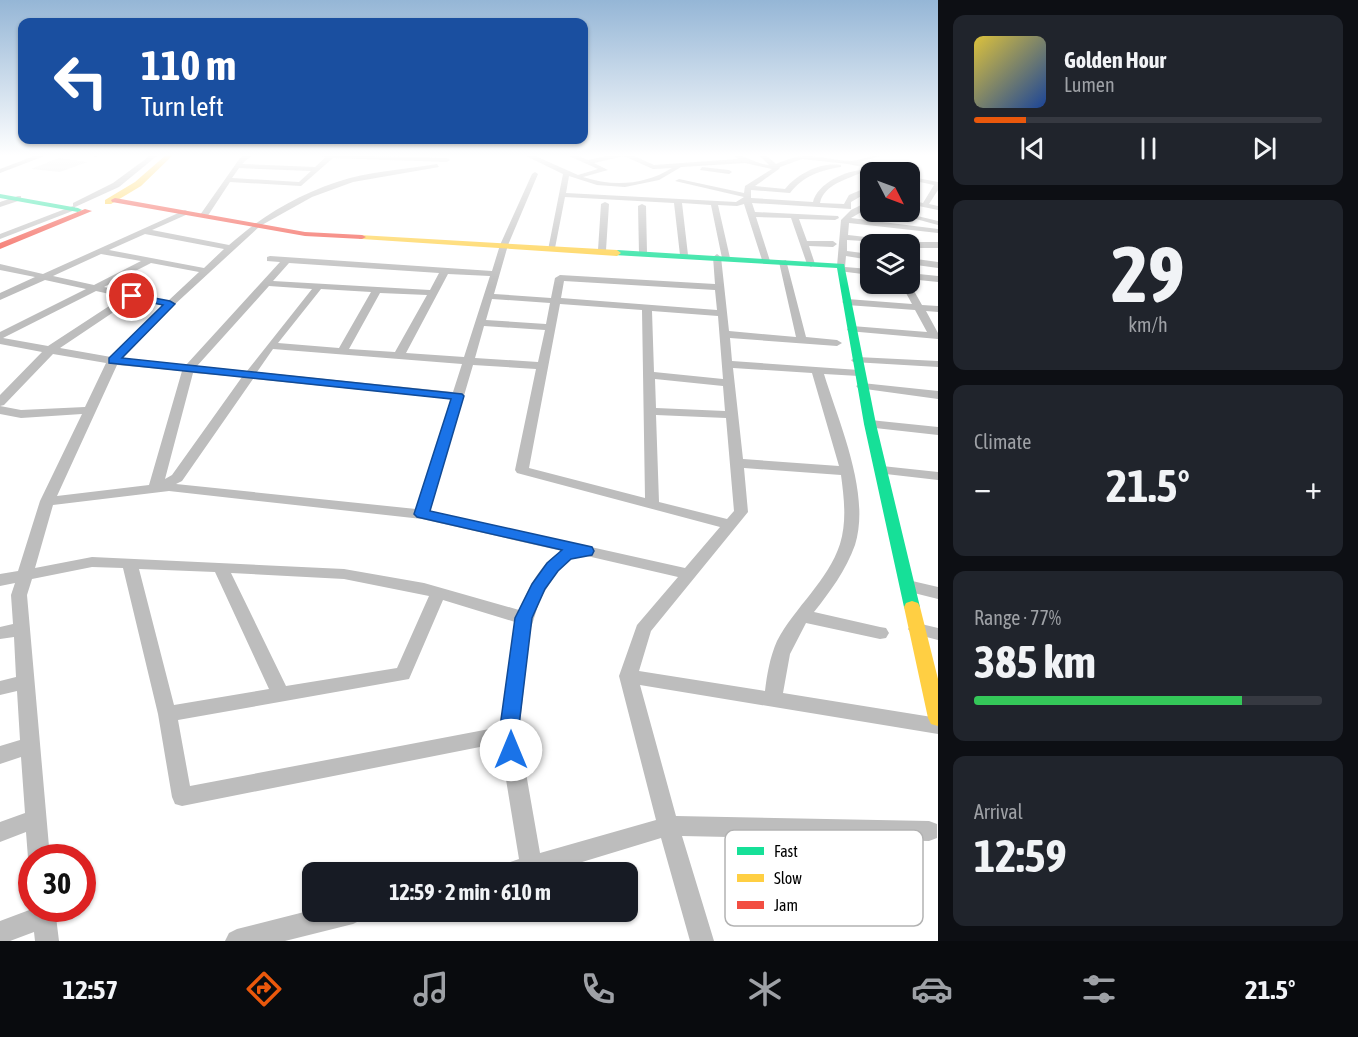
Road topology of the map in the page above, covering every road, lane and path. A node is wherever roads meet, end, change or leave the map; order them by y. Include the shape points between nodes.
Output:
1 (16, 199) edge
2 (24, 199) edge
3 (97, 199) edge
4 (103, 199) edge
5 (215, 199) edge
6 (302, 199) edge
7 (525, 199) edge
8 (561, 199) junction
9 (743, 199) edge
10 (748, 199) edge
11 (777, 199) edge
12 (817, 199) edge
13 (850, 199) edge
14 (929, 199) edge
15 (115, 200) joint
16 (650, 200) joint
17 (605, 204) junction
18 (816, 204) junction
19 (920, 204) edge
20 (0, 205) edge
21 (678, 205) junction
22 (925, 205) junction
23 (642, 206) junction
24 (715, 206) junction
25 (84, 208) junction
26 (938, 208) edge
27 (860, 209) edge
28 (185, 212) junction
29 (752, 214) junction
30 (204, 215) junction
31 (794, 216) junction
32 (835, 218) dead end
33 (920, 218) edge
34 (845, 220) junction
35 (938, 223) edge
36 (257, 224) junction
37 (144, 231) junction
38 (938, 231) edge
39 (844, 237) junction
40 (860, 239) edge
41 (3, 240) edge
42 (803, 243) junction
43 (834, 244) dead end
44 (504, 245) junction
45 (920, 245) edge
46 (938, 245) edge
47 (231, 248) junction
48 (551, 248) junction
49 (602, 250) junction
50 (100, 251) junction
51 (643, 253) junction
52 (684, 255) junction
53 (721, 257) junction
54 (270, 259) dead end
55 (860, 259) edge
56 (150, 260) junction
57 (287, 260) junction
58 (766, 261) junction
59 (783, 262) junction
60 (920, 263) edge
61 (811, 264) junction
62 (839, 264) junction
63 (938, 265) edge
64 (0, 267) edge
65 (860, 269) edge
66 (445, 270) junction
67 (206, 271) junction
68 (495, 274) junction
69 (44, 276) junction
70 (920, 277) edge
71 (938, 279) edge
72 (266, 283) junction
73 (319, 286) junction
74 (95, 287) junction
75 (720, 287) junction
76 (377, 290) junction
77 (433, 293) junction
78 (911, 294) edge
79 (132, 296) junction
80 (488, 296) junction
81 (0, 297) edge
82 (555, 301) junction
83 (847, 302) junction
84 (170, 304) junction
85 (647, 308) junction
86 (918, 308) junction
87 (938, 309) edge
88 (722, 313) junction
89 (481, 322) junction
90 (550, 327) junction
91 (852, 329) junction
92 (724, 334) junction
93 (936, 335) edge
94 (0, 336) edge
95 (802, 340) junction
96 (0, 341) edge
97 (837, 343) dead end
98 (270, 346) junction
99 (50, 350) junction
100 (342, 352) junction
101 (399, 356) junction
102 (113, 361) junction
103 (469, 361) junction
104 (727, 364) junction
105 (938, 364) edge
106 (542, 366) junction
107 (189, 368) junction
108 (817, 370) junction
109 (854, 373) junction
110 (250, 375) junction
111 (649, 375) junction
112 (729, 383) junction
113 (938, 395) edge
114 (458, 396) junction
115 (0, 402) edge
116 (0, 410) edge
117 (90, 410) junction
118 (650, 411) junction
119 (732, 415) junction
120 (870, 424) junction
121 (938, 431) edge
122 (736, 463) junction
123 (882, 470) junction
124 (847, 471) junction
125 (938, 476) edge
126 (155, 489) junction
127 (47, 501) junction
128 (652, 504) junction
129 (422, 514) junction
130 (730, 525) junction
131 (587, 551) junction
132 (130, 563) junction
133 (220, 567) junction
134 (25, 574) junction
135 (689, 574) junction
136 (0, 580) edge
137 (908, 586) junction
138 (438, 593) junction
139 (938, 593) edge
140 (803, 616) junction
141 (524, 618) junction
142 (21, 629) junction
143 (917, 629) junction
144 (0, 633) edge
145 (880, 633) dead end
146 (938, 634) edge
147 (628, 676) junction
148 (26, 682) junction
149 (0, 688) edge
150 (280, 694) junction
151 (773, 699) junction
152 (167, 714) junction
153 (926, 722) edge
154 (509, 734) junction
155 (31, 745) junction
156 (0, 755) edge
157 (36, 819) junction
158 (668, 826) junction
159 (877, 830) edge
160 (923, 831) edge
161 (929, 831) dead end
162 (0, 832) edge
163 (38, 844) edge
164 (530, 862) edge
165 (551, 862) edge
166 (24, 922) edge
167 (44, 922) edge
168 (313, 922) edge
169 (0, 933) edge
170 (47, 941) edge
171 (237, 941) edge
172 (702, 941) edge

1 - 20 street
2 - 25 street
3 - 25 street
4 - 25 street
5 - 30 street
6 - 36 street
7 - 44 street
8 - 16 street
8 - 17 street
8 - 48 street
9 - 24 street via 737,204
10 - 29 street
11 - 18 street
12 - 18 street
13 - 18 street via 848,207
14 - 22 street
15 - 25 street
15 - 28 street
16 - 21 street
17 - 23 street
17 - 49 street
19 - 22 street
21 - 23 street
21 - 24 street
21 - 52 street
22 - 26 street
23 - 51 street
24 - 53 street
25 - 41 street
27 - 34 street
28 - 30 street
28 - 37 street
29 - 31 street
29 - 58 street
30 - 36 street
31 - 32 street
31 - 42 street
33 - 35 street
34 - 38 street
34 - 39 street
36 - 44 street via 305,234
36 - 47 street
37 - 47 street
37 - 50 street
39 - 40 street
39 - 62 street
42 - 43 street
42 - 61 street
44 - 48 street
44 - 68 street
45 - 46 street
47 - 67 street
48 - 49 street
49 - 51 street
50 - 56 street
50 - 69 street
51 - 52 street
52 - 53 street
53 - 58 street
53 - 75 street
54 - 57 street
55 - 62 street
56 - 67 street
56 - 74 street
57 - 66 street
57 - 72 street
58 - 59 street
59 - 61 street
59 - 95 street
60 - 63 street
61 - 62 street
62 - 65 street
62 - 83 street
64 - 69 street
66 - 68 street
66 - 77 street
67 - 84 street
68 - 80 street
69 - 74 street
69 - 81 street
70 - 71 street
72 - 73 street
72 - 107 street
73 - 76 street
73 - 98 street
74 - 79 street
74 - 94 street
75 - 82 street via 560,278
75 - 88 street
76 - 77 street
76 - 100 street
77 - 101 street
78 - 86 street
79 - 84 street
79 - 99 street
80 - 82 street
80 - 89 street
82 - 85 street
82 - 90 street
83 - 86 street
83 - 91 street
84 - 102 street
85 - 88 street
85 - 111 street
86 - 87 street
86 - 93 street
88 - 92 street
89 - 90 street
89 - 103 street
90 - 106 street
91 - 93 street
91 - 109 street
92 - 95 street
92 - 104 street
95 - 97 street
96 - 99 street
98 - 100 street
98 - 110 street
99 - 102 street
99 - 115 street
100 - 101 street
101 - 103 street
102 - 107 street
102 - 117 street
103 - 106 street
103 - 114 street
104 - 108 street
104 - 112 street
105 - 109 street
106 - 128 street via 522,470
107 - 110 street
107 - 126 street
108 - 109 street
108 - 124 street
109 - 113 street
109 - 120 street
110 - 114 street
110 - 126 street via 177,477
111 - 112 street
111 - 118 street
112 - 119 street
114 - 129 street
116 - 117 street via 21,414
117 - 127 street
118 - 119 street
118 - 128 street
119 - 122 street
120 - 121 street
120 - 123 street
122 - 124 street
122 - 130 street via 741,512
123 - 125 street
123 - 137 street
124 - 140 street via 853,501 851,537 832,577
126 - 127 street
126 - 129 street via 169,487
127 - 134 street
128 - 130 street
129 - 131 street
130 - 135 street
131 - 135 street
131 - 141 street via 566,554 552,567
132 - 133 street
132 - 134 street via 92,562
132 - 152 street
133 - 138 street via 344,574
133 - 150 street
134 - 136 street
134 - 142 street via 19,595
135 - 147 street via 643,629
137 - 139 street
137 - 143 street
138 - 141 street
138 - 150 street via 403,674
140 - 145 street
140 - 151 street via 780,654
141 - 154 street
142 - 144 street
142 - 148 street
143 - 146 street
143 - 153 street
147 - 151 street
147 - 158 street
148 - 149 street
148 - 155 street
150 - 152 street
151 - 153 street
152 - 154 street via 182,796
154 - 164 street
155 - 156 street
155 - 157 street
157 - 162 street
157 - 163 street
158 - 159 street
158 - 165 street
158 - 172 street
160 - 161 street
166 - 169 street
167 - 170 street
168 - 171 street

